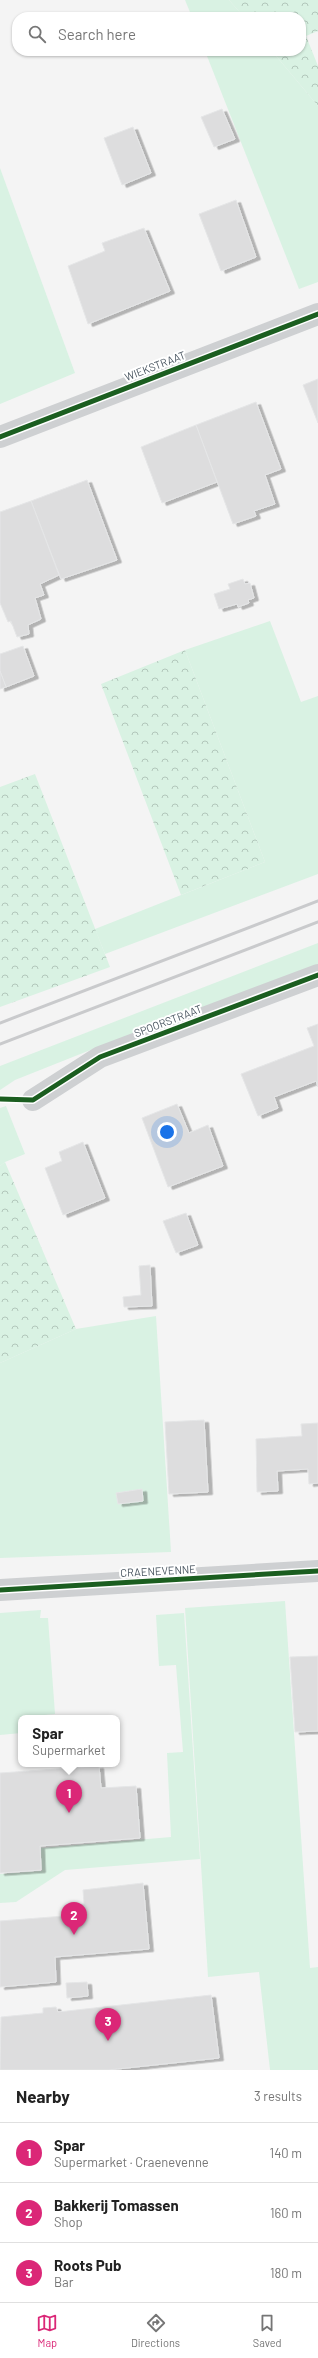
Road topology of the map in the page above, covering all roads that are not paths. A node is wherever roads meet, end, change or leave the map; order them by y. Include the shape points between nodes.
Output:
1 (318, 314) edge
2 (0, 437) edge
3 (318, 975) edge
4 (34, 1100) dead end
5 (318, 1571) edge
6 (0, 1590) edge

1 - 2 street, WIEKSTRAAT
3 - 4 street, SPOORSTRAAT via 100,1057
5 - 6 street, CRAENEVENNE

